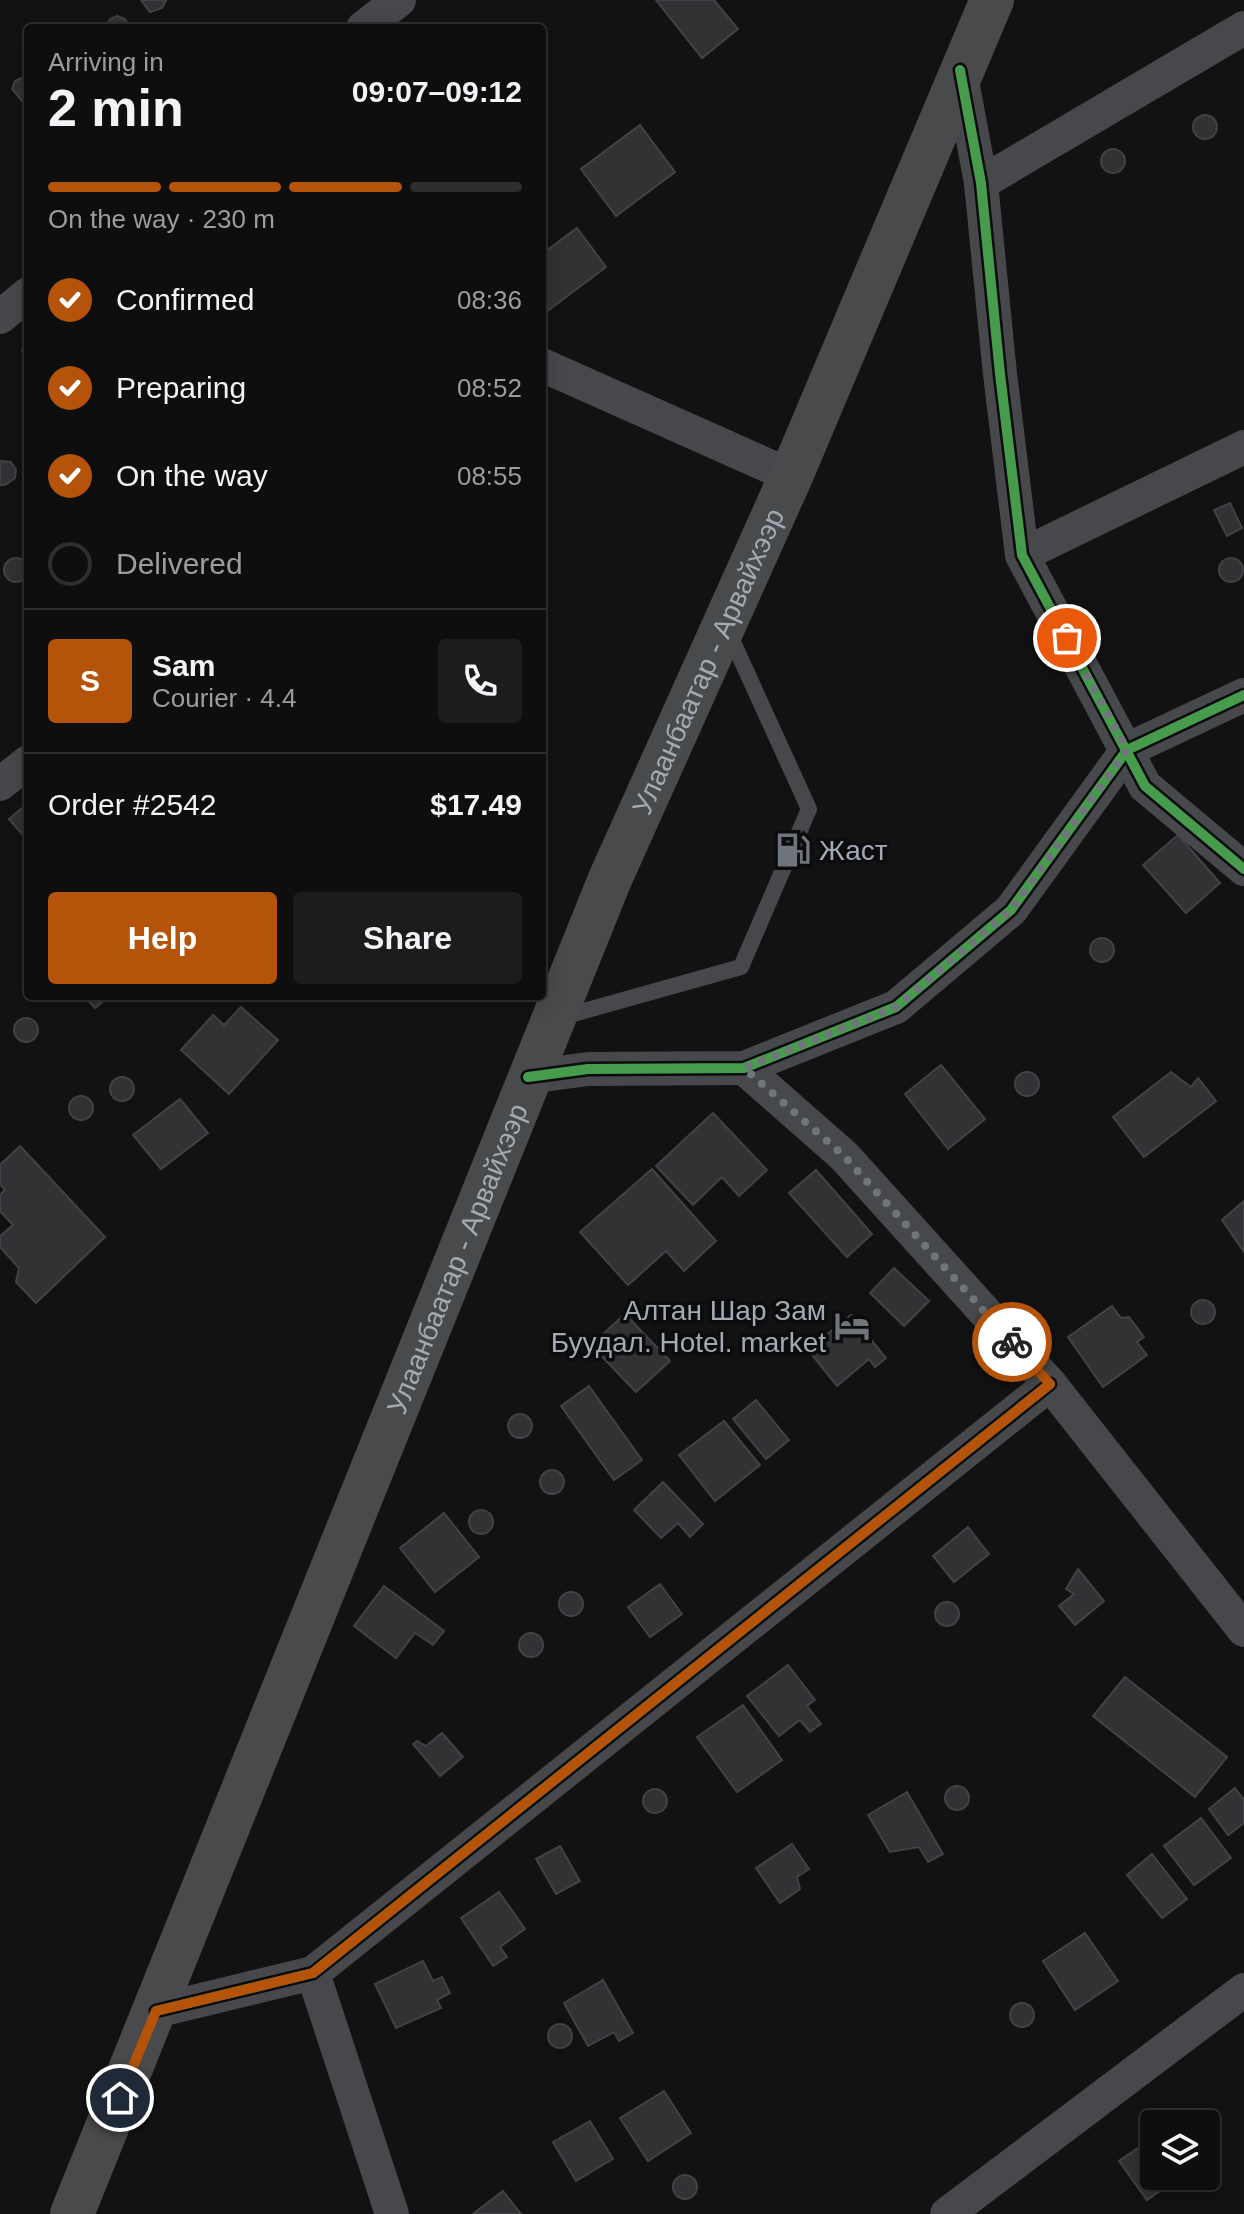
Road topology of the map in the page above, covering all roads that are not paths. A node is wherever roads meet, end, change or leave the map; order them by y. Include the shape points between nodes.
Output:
1 (399, 0) edge
2 (992, 0) edge
3 (368, 24) edge
4 (1244, 28) edge
5 (960, 70) junction
6 (981, 183) junction
7 (24, 297) edge
8 (0, 317) edge
9 (546, 367) edge
10 (1244, 447) edge
11 (791, 476) junction
12 (1022, 555) junction
13 (725, 624) junction
14 (1244, 695) edge
15 (1127, 750) junction
16 (24, 765) edge
17 (0, 784) edge
18 (1244, 869) edge
19 (553, 1020) junction
20 (744, 1068) junction
21 (528, 1077) junction
22 (1050, 1384) junction
23 (1244, 1630) edge
24 (313, 1973) junction
25 (1244, 1990) edge
26 (156, 2011) junction
27 (72, 2214) edge
28 (392, 2214) edge
29 (947, 2214) edge

1 - 3 street
2 - 5 highway, Улаанбаатар - Арвайхээр
4 - 6 street
5 - 6 street
5 - 11 highway, Улаанбаатар - Арвайхээр
6 - 12 street
7 - 8 street
9 - 11 street
10 - 12 street
11 - 13 highway, Улаанбаатар - Арвайхээр
12 - 15 street
13 - 19 highway, Улаанбаатар - Арвайхээр
13 - 19 lane via 809,809 741,967
14 - 15 street
15 - 18 street via 1145,786
15 - 20 street via 1011,910 896,1007
16 - 17 street
19 - 21 highway, Улаанбаатар - Арвайхээр
20 - 21 street via 588,1069
20 - 22 street via 844,1156
21 - 26 highway, Улаанбаатар - Арвайхээр
22 - 23 street
22 - 24 street
24 - 26 street
24 - 28 street
25 - 29 street
26 - 27 highway, Улаанбаатар - Арвайхээр

